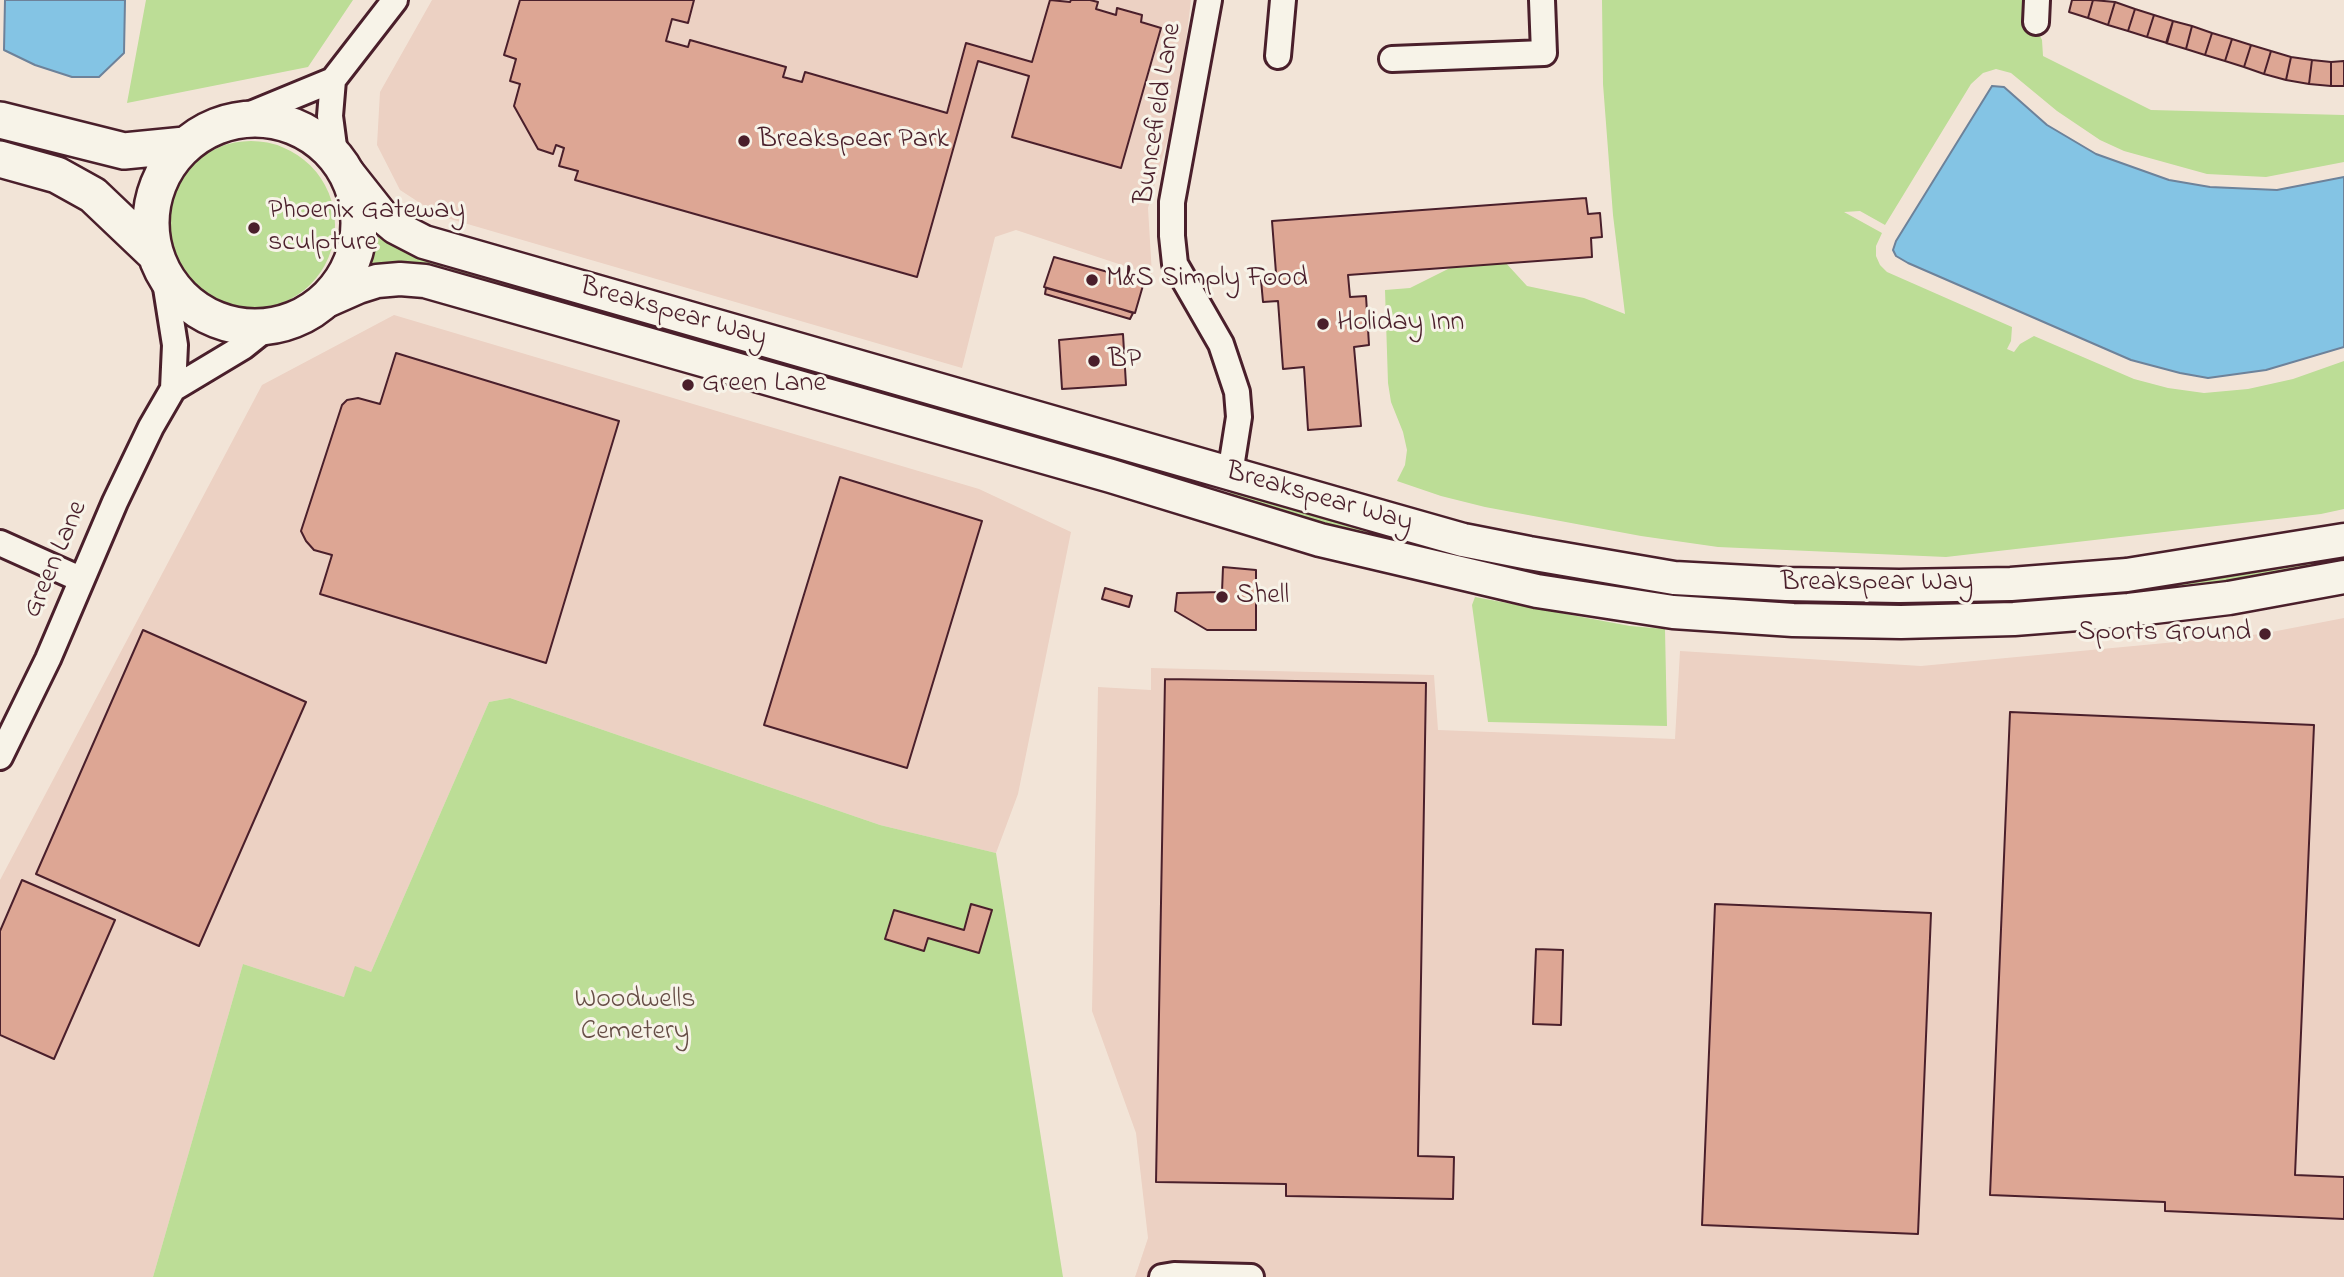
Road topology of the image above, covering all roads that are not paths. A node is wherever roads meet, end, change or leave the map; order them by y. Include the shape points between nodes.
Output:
1 (395, 0) edge
2 (1209, 0) edge
3 (1283, 0) edge
4 (1542, 0) edge
5 (1278, 56) dead end
6 (1392, 59) dead end
7 (333, 80) junction
8 (0, 120) edge
9 (236, 120) junction
10 (185, 145) junction
11 (0, 159) edge
12 (341, 163) junction
13 (160, 265) junction
14 (324, 303) junction
15 (268, 327) junction
16 (173, 389) junction
17 (1230, 474) junction
18 (2344, 540) edge
19 (0, 544) edge
20 (2344, 578) edge
21 (80, 579) junction
22 (0, 757) edge
23 (1162, 1277) edge
24 (1251, 1277) edge

1 - 7 street
2 - 17 street, Buncefield Lane via 1172,202 1172,236 1175,264 1221,344 1237,392 1239,417
3 - 5 street
4 - 6 street via 1544,53
7 - 9 street
7 - 12 street via 330,116
8 - 10 highway via 124,151
9 - 10 highway via 209,129
9 - 12 highway via 272,120 307,132
10 - 13 highway via 169,163 152,207 151,231
11 - 13 highway via 57,176 93,195
12 - 14 highway via 358,199 360,228 356,256
12 - 17 main road, Breakspear Way via 382,216 424,242
13 - 15 highway via 184,299 208,317 237,327
13 - 16 street, Green Lane via 175,345
14 - 15 highway via 298,319
14 - 20 main road, Breakspear Way via 377,281 425,281 1321,540 1537,591 1673,612 1806,621 2014,619 2229,598
15 - 16 street, Green Lane
16 - 21 street, Green Lane
17 - 18 main road, Breakspear Way via 1463,540 1674,578 1786,584 2011,584 2127,575
19 - 21 street
21 - 22 street, Green Lane via 48,659
23 - 24 street

